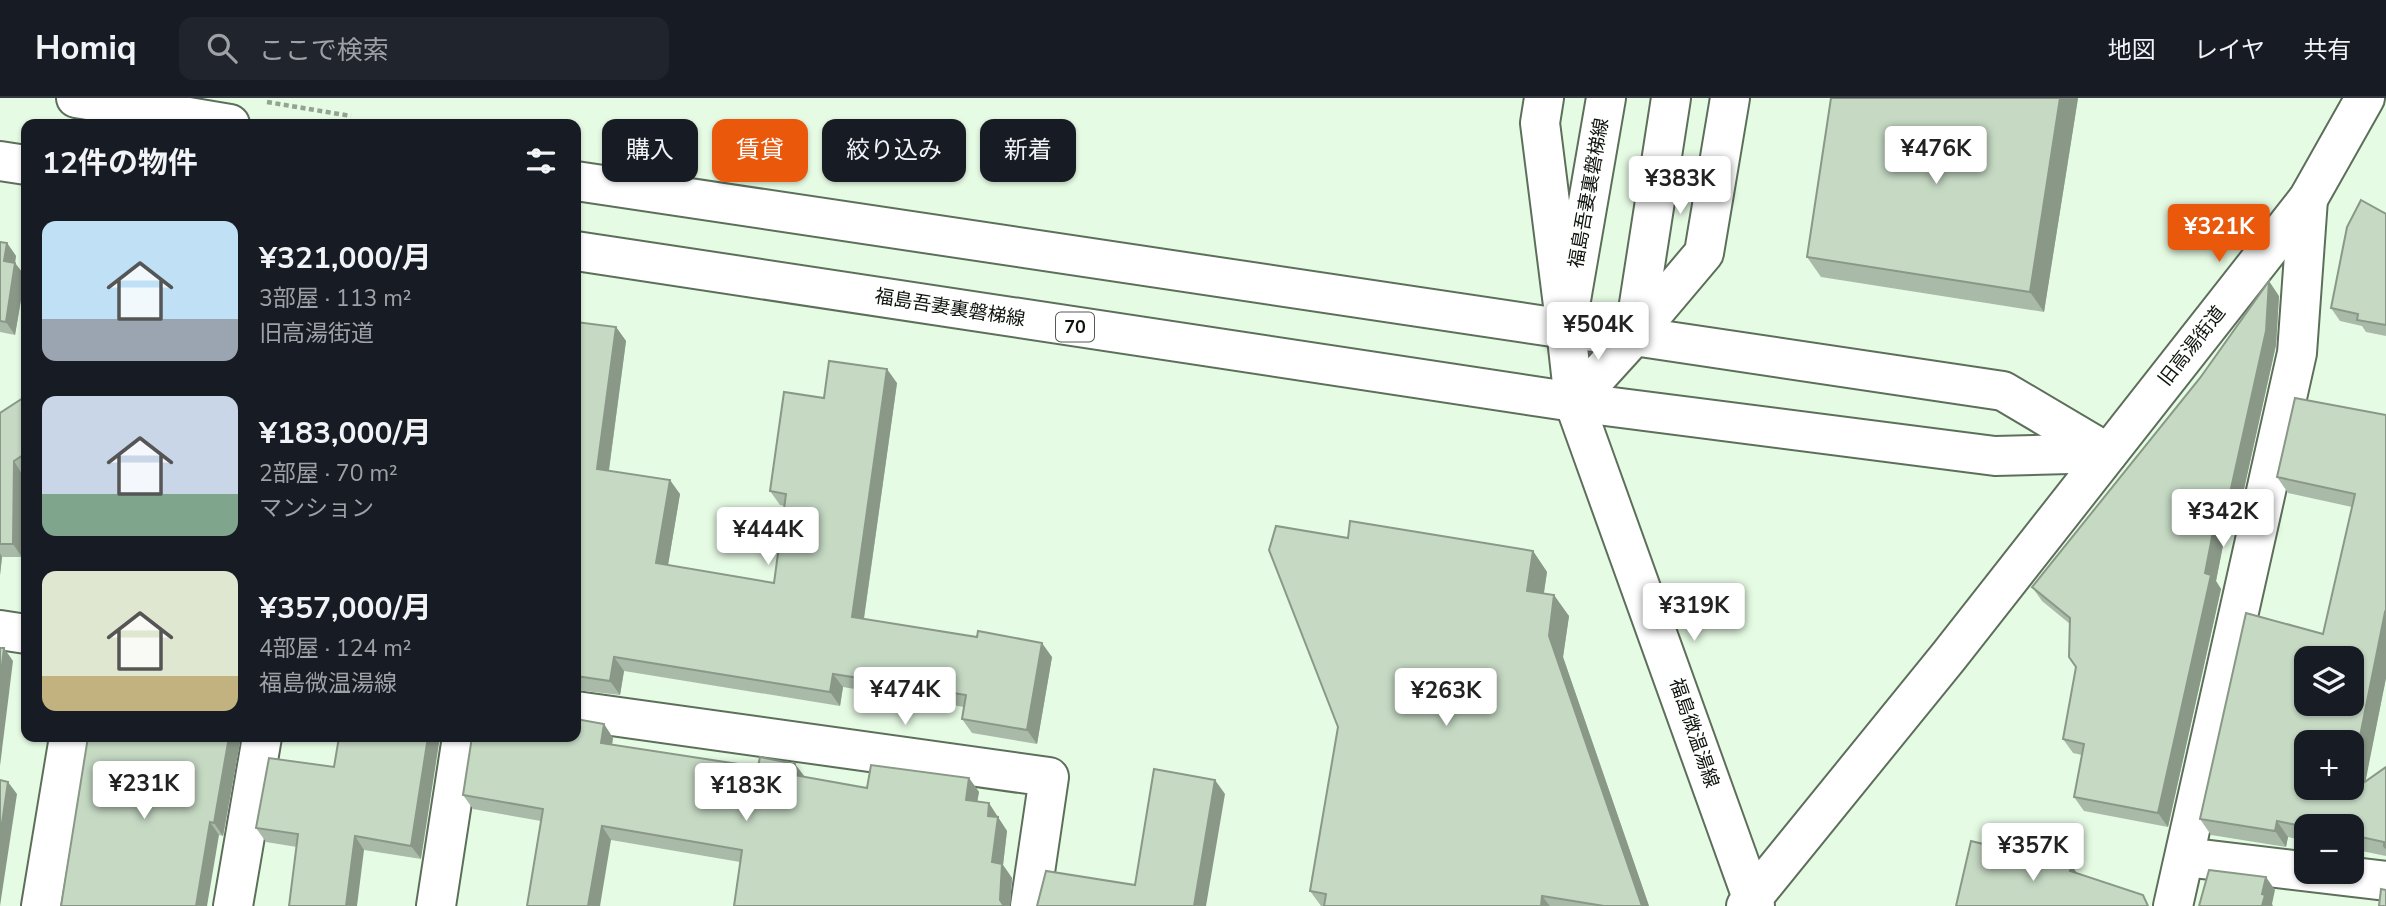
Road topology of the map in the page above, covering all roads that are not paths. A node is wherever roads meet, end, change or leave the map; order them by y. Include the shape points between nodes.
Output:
1 (76, 98) edge
2 (1544, 98) edge
3 (1605, 98) edge
4 (1671, 98) edge
5 (1730, 98) edge
6 (2365, 98) edge
7 (243, 112) edge
8 (0, 161) edge
9 (21, 163) edge
10 (581, 182) edge
11 (2308, 199) junction
12 (581, 252) edge
13 (1566, 329) junction
14 (1634, 335) junction
15 (1574, 402) junction
16 (2108, 453) junction
17 (0, 630) edge
18 (21, 633) edge
19 (581, 712) edge
20 (68, 742) edge
21 (261, 742) edge
22 (461, 742) edge
23 (2185, 858) junction
24 (2386, 881) edge
25 (1751, 903) edge
26 (41, 906) edge
27 (233, 906) edge
28 (436, 906) edge
29 (1030, 906) edge
30 (2173, 906) edge

1 - 7 street
2 - 13 street via 1540,123
3 - 13 street, 福島吾妻裏磐梯線
4 - 14 street
5 - 14 street via 1704,253
6 - 11 street, 旧高湯街道
8 - 9 street
10 - 13 street
11 - 16 street, 旧高湯街道
11 - 23 street via 2297,353
12 - 15 street, 福島吾妻裏磐梯線 / 70
13 - 14 street
13 - 15 street, 福島吾妻裏磐梯線
14 - 15 street
14 - 16 street via 2003,391
15 - 16 street via 1995,456
15 - 25 street, 福島微温湯線
16 - 25 street, 旧高湯街道
17 - 18 street
19 - 29 street via 1049,777
20 - 26 street
21 - 27 street
22 - 28 street
23 - 24 street
23 - 30 street

